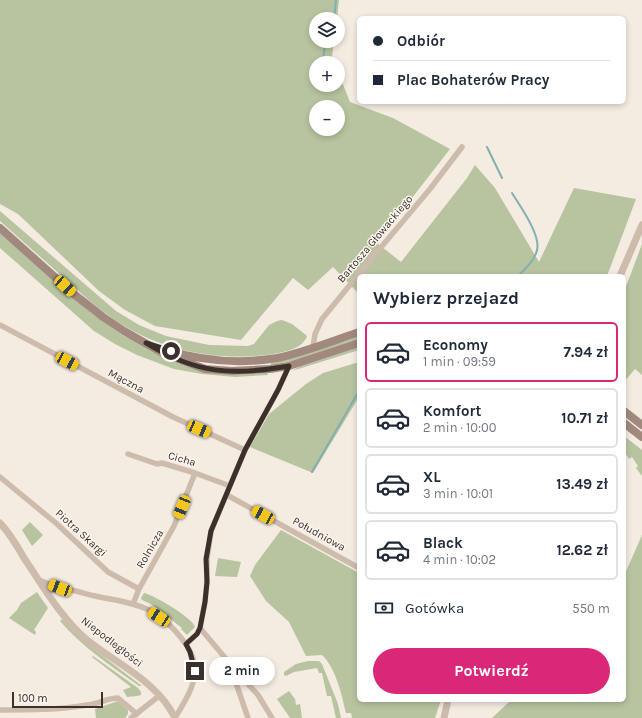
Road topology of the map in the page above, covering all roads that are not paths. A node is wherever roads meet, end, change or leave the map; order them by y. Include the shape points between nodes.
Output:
1 (462, 147) dead end
2 (642, 225) edge
3 (0, 228) edge
4 (359, 274) edge
5 (621, 274) edge
6 (357, 276) edge
7 (0, 326) edge
8 (357, 333) edge
9 (146, 343) junction
10 (357, 344) edge
11 (314, 347) junction
12 (289, 366) junction
13 (626, 413) edge
14 (626, 425) edge
15 (642, 425) edge
16 (642, 437) edge
17 (245, 450) junction
18 (128, 454) dead end
19 (195, 473) junction
20 (0, 477) edge
21 (230, 486) junction
22 (227, 494) junction
23 (0, 523) edge
24 (357, 567) edge
25 (39, 580) junction
26 (60, 588) junction
27 (139, 590) junction
28 (48, 592) junction
29 (133, 604) junction
30 (200, 628) junction
31 (186, 644) junction
32 (236, 672) junction
33 (160, 696) junction
34 (448, 702) edge
35 (0, 710) edge
36 (137, 714) junction
37 (131, 718) edge
38 (175, 718) edge
39 (248, 718) edge
40 (272, 718) edge
41 (444, 718) edge

1 - 4 street, Bartosza Głowackiego
2 - 5 street
3 - 9 main road via 75,295 103,317
6 - 11 street, Bartosza Głowackiego via 322,319 315,334
7 - 17 street, Mączna via 173,417
8 - 11 main road
9 - 11 main road via 200,358 236,361 277,358
9 - 12 main road via 161,352 205,369 232,372
10 - 12 main road
12 - 17 street
13 - 15 main road
14 - 16 main road
17 - 21 street
18 - 19 street, Cicha
19 - 21 street, Cicha
19 - 27 street, Rolnicza via 174,526
20 - 27 street, Piotra Skargi via 57,524 108,572
21 - 22 street
22 - 24 street, Południowa
22 - 30 street via 211,531 206,559 205,602
23 - 25 street, Niepodległości
25 - 26 street
25 - 28 street, Niepodległości
26 - 28 street
26 - 29 street
27 - 29 street
28 - 33 street, Niepodległości via 64,616 87,639
29 - 31 street via 159,617
30 - 31 street
30 - 32 street
31 - 38 street via 195,671 194,678
32 - 39 street via 236,683
32 - 40 street via 258,695
33 - 36 street
33 - 38 street, Niepodległości
34 - 41 street
35 - 36 street via 71,707 118,698
36 - 37 street

